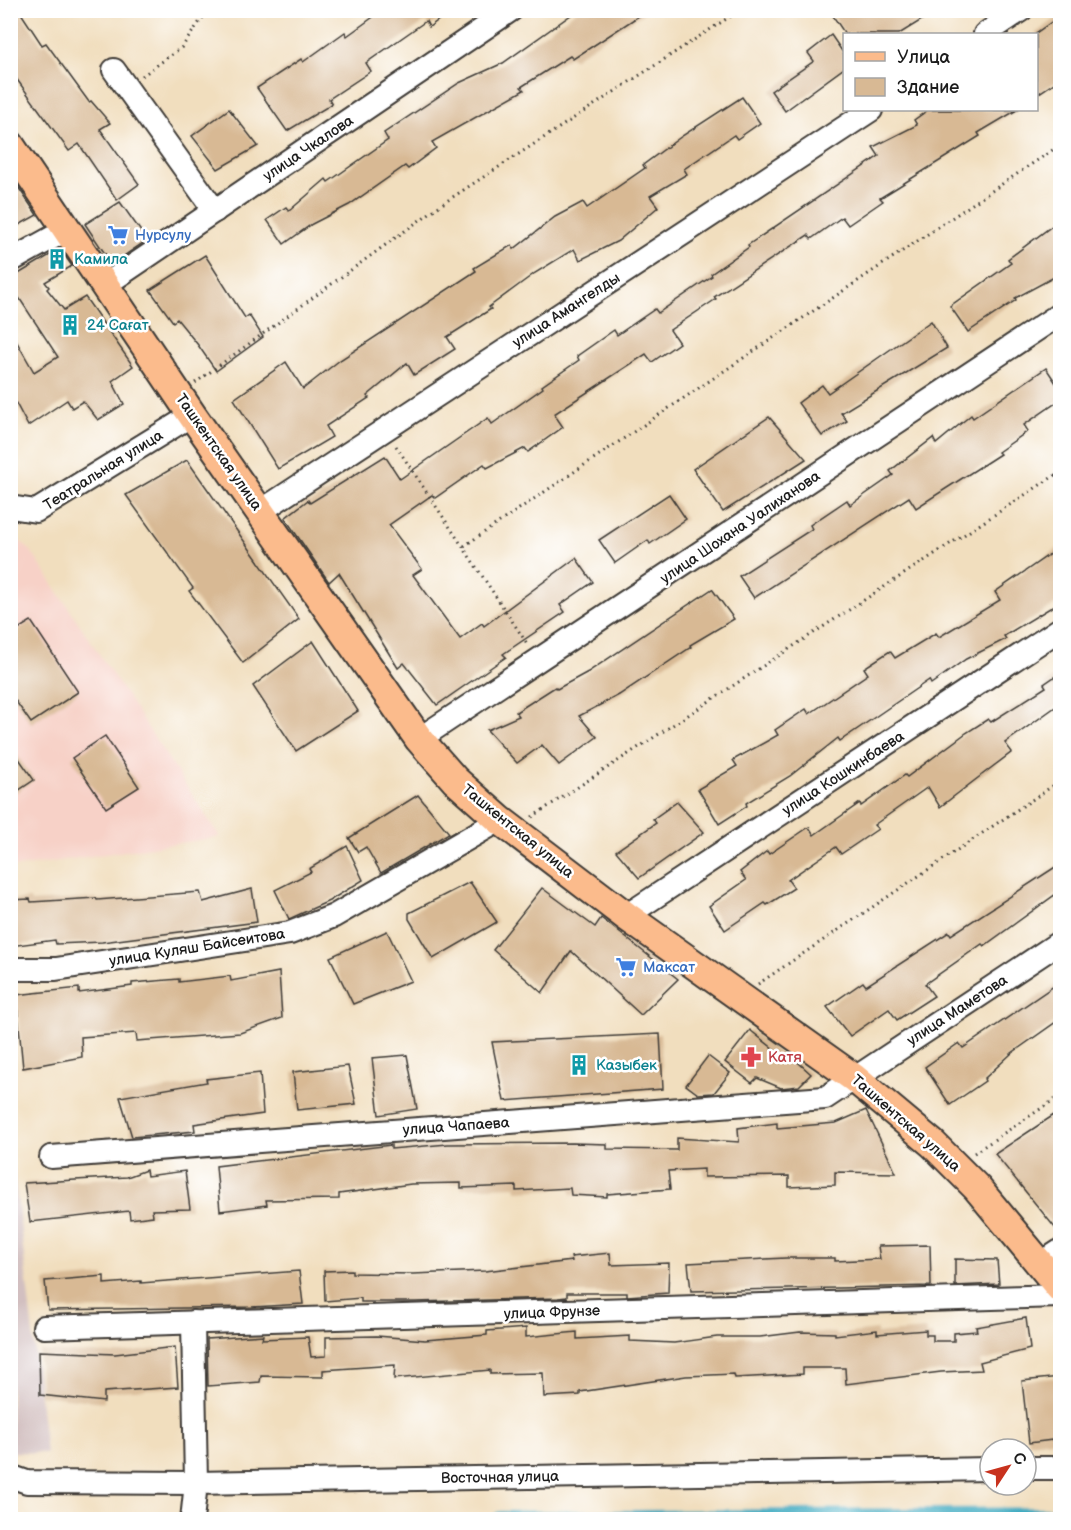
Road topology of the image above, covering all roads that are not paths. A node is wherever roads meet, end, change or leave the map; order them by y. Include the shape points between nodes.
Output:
1 (511, 10) edge
2 (1021, 10) edge
3 (986, 33) edge
4 (120, 79) road end
5 (869, 111) edge
6 (10, 144) edge
7 (215, 211) junction
8 (68, 229) junction
9 (10, 261) edge
10 (105, 285) junction
11 (1060, 314) edge
12 (186, 405) junction
13 (10, 507) edge
14 (261, 511) junction
15 (1060, 629) edge
16 (419, 739) junction
17 (506, 825) junction
18 (626, 916) junction
19 (1060, 942) edge
20 (10, 969) edge
21 (855, 1077) junction
22 (51, 1157) dead end
23 (1051, 1258) edge
24 (1060, 1288) edge
25 (1060, 1296) edge
26 (193, 1322) junction
27 (44, 1327) dead end
28 (1038, 1468) edge
29 (1060, 1468) edge
30 (978, 1469) edge
31 (10, 1476) edge
32 (196, 1483) junction
33 (192, 1520) edge

1 - 7 street, улица Чкалова
2 - 3 street
4 - 7 street
5 - 14 street, улица Амангелды
6 - 8 main road, Ташкентская улица
7 - 10 street, улица Чкалова
8 - 9 street
8 - 10 main road, Ташкентская улица
10 - 12 main road, Ташкентская улица
11 - 16 street, улица Шохана Уалиханова
12 - 13 street, Театральная улица via 36,511
12 - 14 main road, Ташкентская улица
14 - 16 main road, Ташкентская улица
15 - 18 street, улица Кошкинбаева
16 - 17 main road, Ташкентская улица via 455,780
17 - 18 main road, Ташкентская улица
17 - 20 street, улица Куляш Байсеитова via 334,916 290,933 56,969
18 - 21 main road, Ташкентская улица
19 - 21 street, улица Маметова
21 - 22 street, улица Чапаева via 825,1098
21 - 23 main road, Ташкентская улица
23 - 24 main road, Ташкентская улица
25 - 26 street, улица Фрунзе
26 - 27 street, улица Фрунзе
26 - 32 street
28 - 29 street
30 - 32 street, Восточная улица
31 - 32 street, Восточная улица via 27,1482
32 - 33 street

